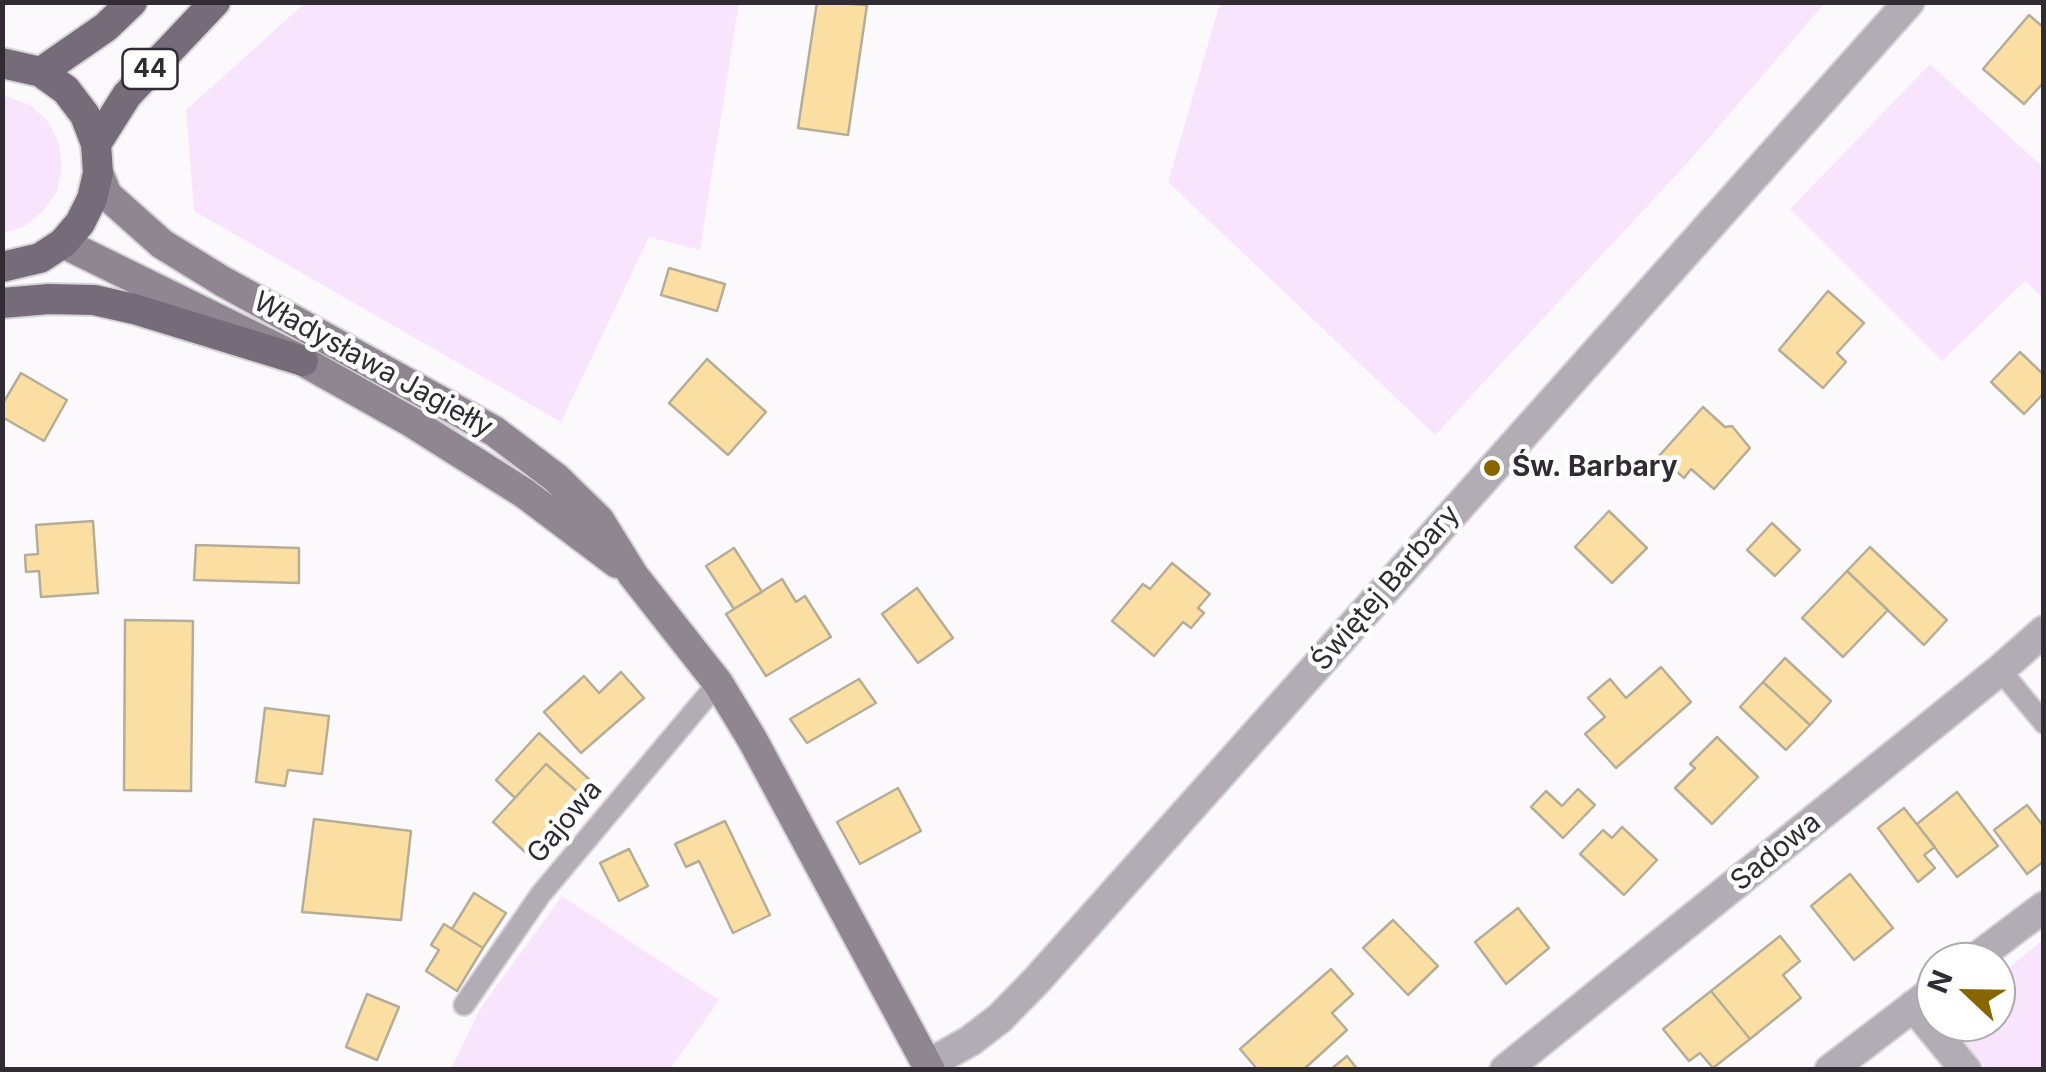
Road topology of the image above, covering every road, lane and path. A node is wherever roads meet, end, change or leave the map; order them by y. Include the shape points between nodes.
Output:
1 (132, 2) edge
2 (216, 2) edge
3 (1910, 2) edge
4 (2, 63) edge
5 (40, 72) junction
6 (97, 158) junction
7 (62, 243) junction
8 (2, 268) edge
9 (2, 303) edge
10 (304, 361) junction
11 (633, 575) junction
12 (2044, 631) edge
13 (2000, 670) junction
14 (718, 683) junction
15 (2044, 723) edge
16 (2044, 907) edge
17 (1998, 942) edge
18 (1916, 1004) edge
19 (464, 1005) dead end
20 (1950, 1042) edge
21 (928, 1067) edge
22 (1505, 1070) edge
23 (1830, 1070) edge
24 (1966, 1070) edge

1 - 5 main road, 44
2 - 6 main road, 44 via 136,84
3 - 21 street, Świętej Barbary via 1038,980 1000,1018
4 - 5 main road
5 - 6 main road via 85,115
6 - 7 main road, 44 via 92,199
6 - 11 street, Władysława Jagiełły via 107,195 184,258 494,431 556,478 600,520
7 - 8 main road, 44 via 40,258
7 - 10 street, Władysława Jagiełły
9 - 10 main road via 94,300
10 - 11 street, Władysława Jagiełły via 470,456
11 - 14 street, Władysława Jagiełły
12 - 13 street, Sadowa
13 - 15 lane
13 - 22 street, Sadowa
14 - 19 lane, Gajowa via 541,894
14 - 21 street, Władysława Jagiełły
16 - 17 street
18 - 23 street
20 - 24 street

